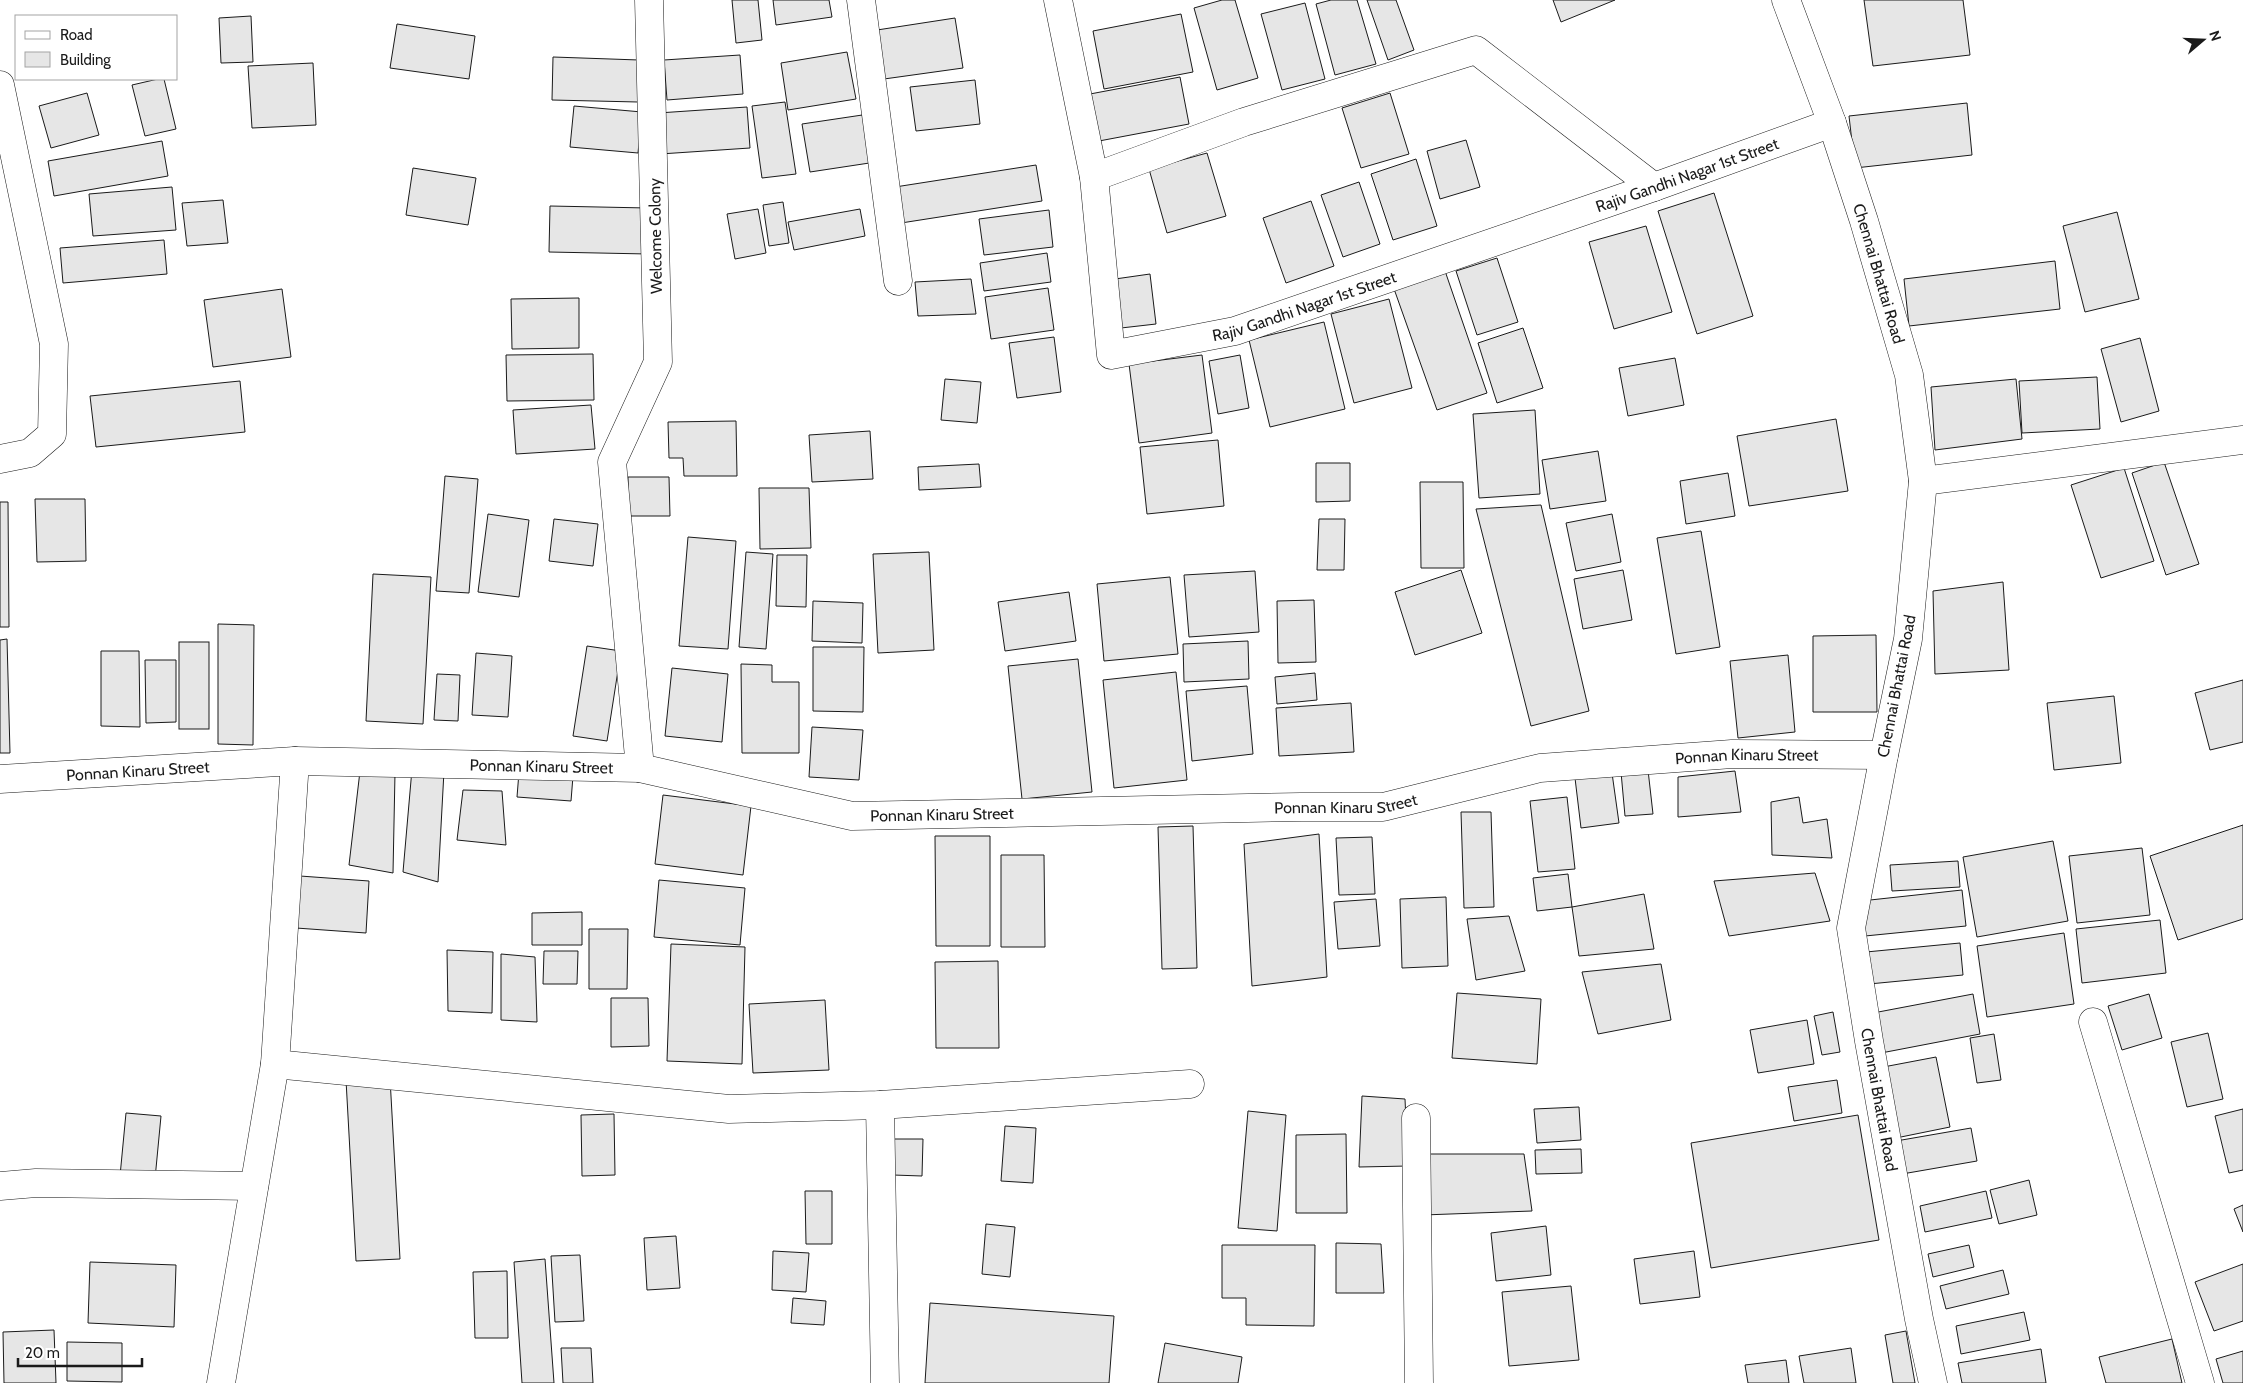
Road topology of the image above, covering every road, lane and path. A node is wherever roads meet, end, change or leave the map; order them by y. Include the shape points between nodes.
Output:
1 (649, 0) edge
2 (862, 0) edge
3 (1058, 0) edge
4 (1786, 0) edge
5 (0, 85) edge
6 (1832, 123) junction
7 (1094, 177) junction
8 (1654, 187) junction
9 (898, 281) dead end
10 (2243, 440) edge
11 (0, 459) edge
12 (1922, 481) junction
13 (1884, 755) junction
14 (295, 761) junction
15 (640, 768) junction
16 (0, 779) edge
17 (2093, 1022) dead end
18 (275, 1064) junction
19 (1190, 1084) dead end
20 (880, 1105) junction
21 (1416, 1118) dead end
22 (0, 1186) edge
23 (254, 1186) junction
24 (222, 1383) edge
25 (885, 1383) edge
26 (1419, 1383) edge
27 (1933, 1383) edge
28 (2200, 1383) edge

1 - 15 street, Welcome Colony via 658,362 612,462
2 - 9 street
3 - 7 street, Rajiv Gandhi Nagar 1st Street
4 - 6 street, Chennai Bhattai Road
5 - 11 street via 54,344 52,434 30,453
6 - 8 street, Rajiv Gandhi Nagar 1st Street
6 - 12 street, Chennai Bhattai Road via 1908,374
7 - 8 street via 1244,122 1476,50
7 - 8 street, Rajiv Gandhi Nagar 1st Street via 1111,355 1235,331
10 - 12 street
12 - 13 street, Chennai Bhattai Road via 1908,639
13 - 15 street, Ponnan Kinaru Street via 1732,754 1540,768 1383,807 852,816
13 - 27 street, Chennai Bhattai Road via 1851,928
14 - 15 street, Ponnan Kinaru Street
14 - 16 street, Ponnan Kinaru Street
14 - 18 street
17 - 28 street
18 - 20 street via 730,1109
18 - 23 street
19 - 20 street
20 - 25 street
21 - 26 street
22 - 23 street via 36,1183
23 - 24 street

